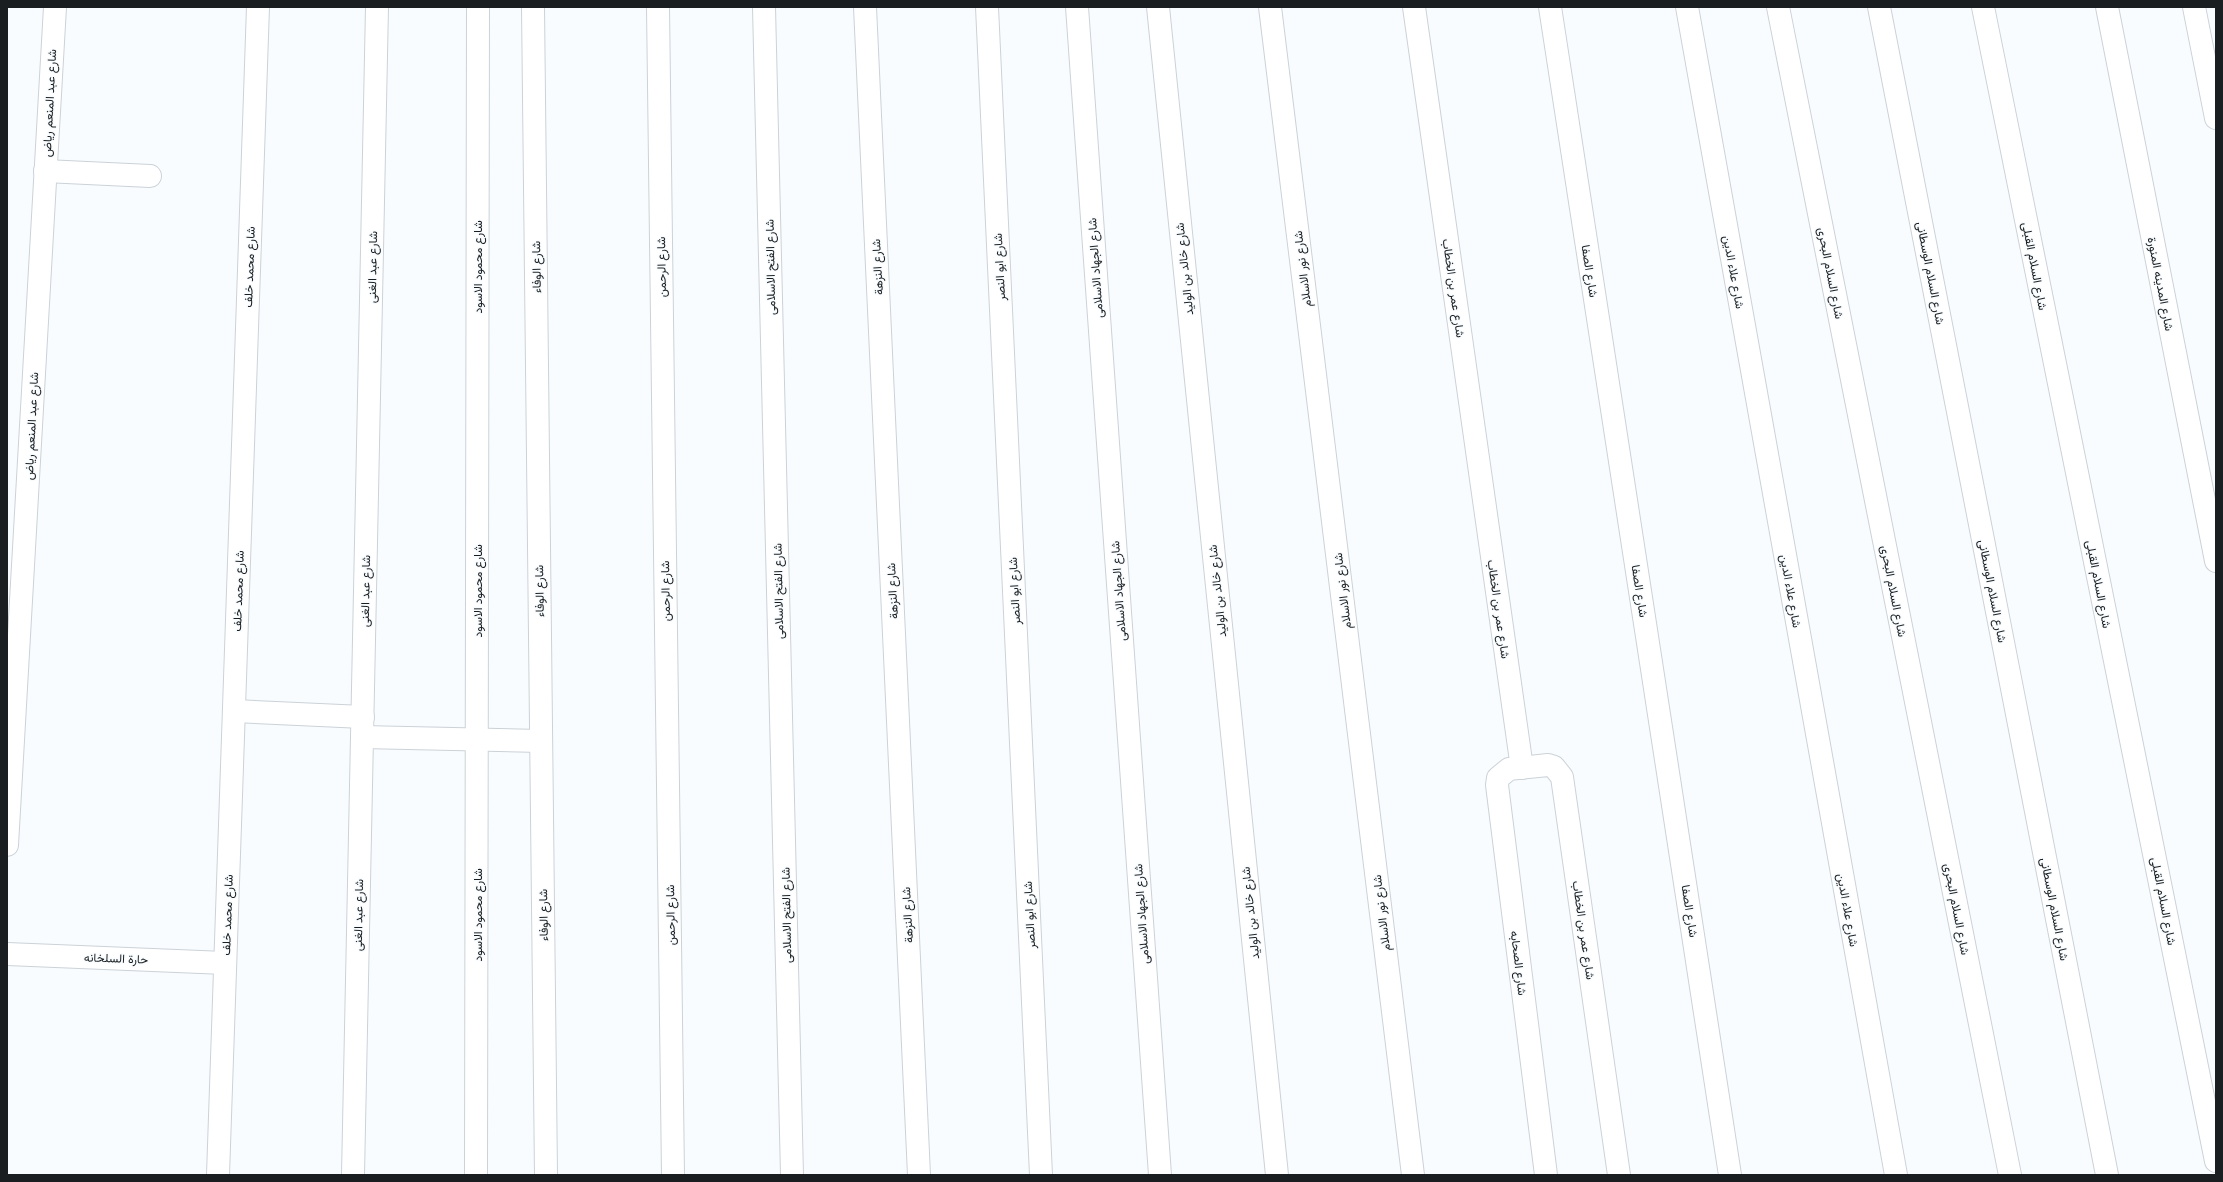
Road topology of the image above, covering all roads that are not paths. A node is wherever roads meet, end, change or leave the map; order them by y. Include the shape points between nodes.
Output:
1 (55, 7) edge
2 (258, 7) edge
3 (377, 7) edge
4 (478, 7) edge
5 (533, 7) edge
6 (658, 7) edge
7 (764, 7) edge
8 (865, 7) edge
9 (987, 7) edge
10 (1077, 7) edge
11 (1158, 7) edge
12 (1270, 7) edge
13 (1414, 7) edge
14 (1550, 7) edge
15 (1687, 7) edge
16 (1778, 7) edge
17 (1879, 7) edge
18 (1983, 7) edge
19 (2107, 7) edge
20 (2194, 7) edge
21 (2216, 118) edge
22 (45, 171) junction
23 (150, 176) dead end
24 (2216, 561) edge
25 (234, 711) junction
26 (362, 727) junction
27 (477, 740) junction
28 (541, 741) junction
29 (1522, 768) junction
30 (7, 845) edge
31 (7, 954) edge
32 (225, 963) junction
33 (2216, 1161) edge
34 (218, 1175) edge
35 (353, 1175) edge
36 (476, 1175) edge
37 (546, 1175) edge
38 (673, 1175) edge
39 (792, 1175) edge
40 (919, 1175) edge
41 (1041, 1175) edge
42 (1160, 1175) edge
43 (1277, 1175) edge
44 (1413, 1175) edge
45 (1546, 1175) edge
46 (1619, 1175) edge
47 (1730, 1175) edge
48 (1896, 1175) edge
49 (2010, 1175) edge
50 (2107, 1175) edge

1 - 22 street, شارع عبد المنعم رياض
2 - 25 street, شارع محمد خلف
3 - 26 street, شارع عبد الغنى
4 - 27 street, شارع محمود الاسود
5 - 28 street, شارع الوفاء
6 - 38 street, شارع الرحمن
7 - 39 street, شارع الفتح الاسلامى
8 - 40 street, شارع النزهة
9 - 41 street, شارع ابو النصر
10 - 42 street, شارع الجهاد الاسلامى
11 - 43 street, شارع خالد بن الوليد
12 - 44 street, شارع نور الاسلام
13 - 29 street, شارع عمر بن الخطاب
14 - 47 street, شارع الصفا
15 - 48 street, شارع علاء الدين
16 - 49 street, شارع السلام البحرى
17 - 50 street, شارع السلام الوسطانى
18 - 33 street, شارع السلام القبلى
19 - 24 street, شارع المدينه المنورة
20 - 21 street
22 - 23 street
22 - 30 street, شارع عبد المنعم رياض
25 - 26 street
25 - 32 street, شارع محمد خلف
26 - 27 street
26 - 35 street, شارع عبد الغنى
27 - 28 street
27 - 36 street, شارع محمود الاسود
28 - 37 street, شارع الوفاء
29 - 45 street, شارع الصحابه via 1502,772 1497,785
29 - 46 street, شارع عمر بن الخطاب via 1548,765 1554,767 1562,777
31 - 32 street, حارة السلخانه
32 - 34 street, شارع محمد خلف

